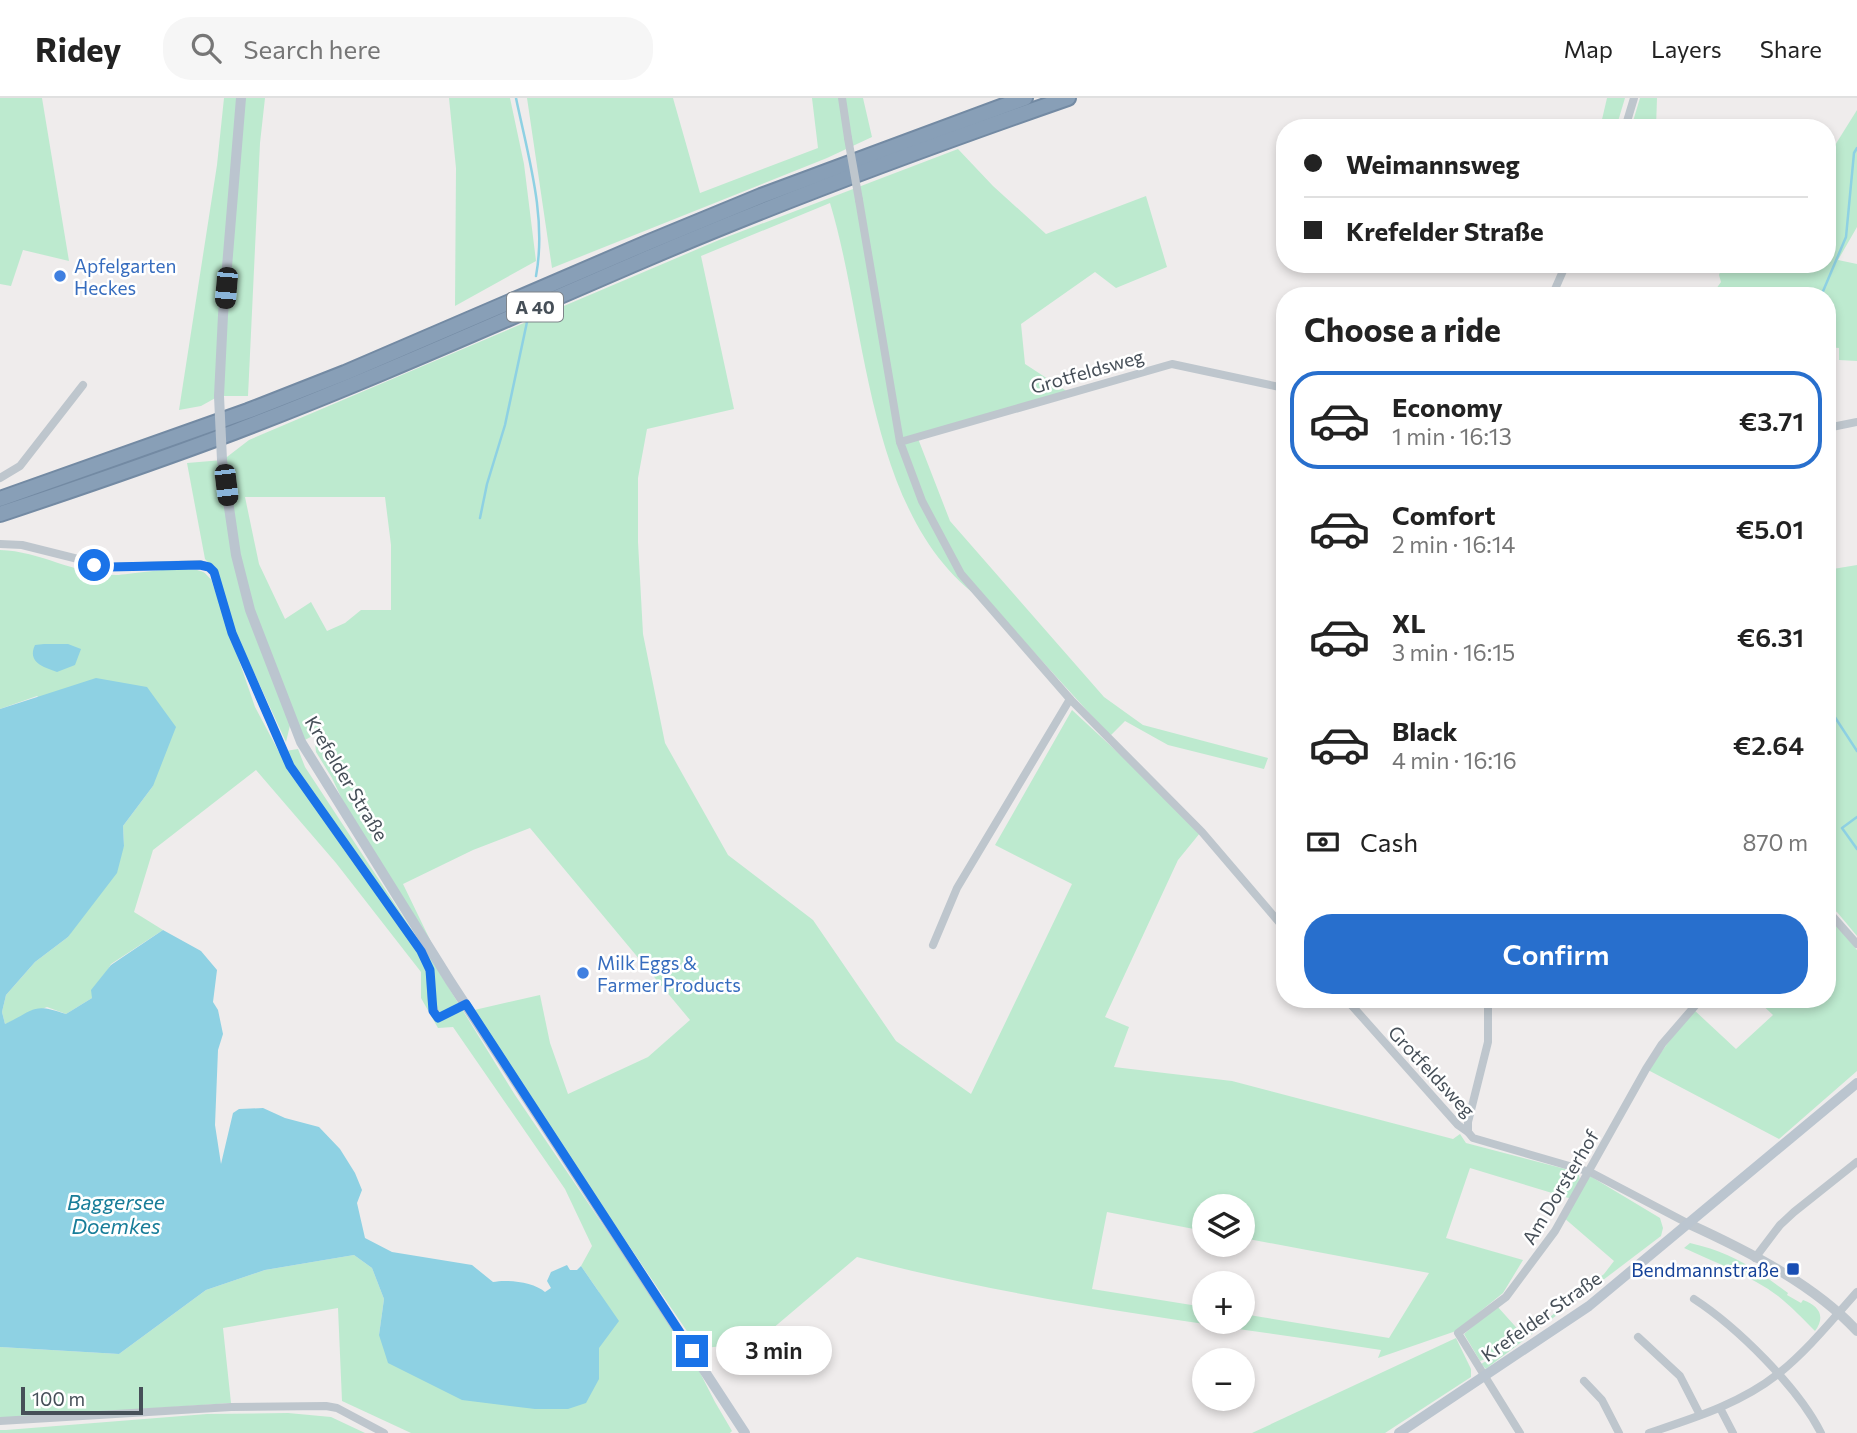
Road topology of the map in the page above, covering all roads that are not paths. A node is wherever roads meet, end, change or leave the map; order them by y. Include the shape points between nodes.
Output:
1 (241, 98) edge
2 (842, 98) edge
3 (1025, 98) edge
4 (1068, 98) edge
5 (1634, 98) edge
6 (1628, 119) edge
7 (83, 385) dead end
8 (1276, 386) edge
9 (1857, 422) edge
10 (1836, 426) edge
11 (900, 442) junction
12 (0, 478) edge
13 (0, 499) edge
14 (0, 514) edge
15 (0, 544) edge
16 (1070, 699) junction
17 (1276, 919) edge
18 (1836, 920) edge
19 (1857, 944) edge
20 (933, 945) dead end
21 (466, 1004) junction
22 (1354, 1008) edge
23 (1488, 1008) edge
24 (1693, 1008) edge
25 (1857, 1083) edge
26 (1468, 1132) junction
27 (1857, 1162) edge
28 (1590, 1171) junction
29 (1689, 1224) junction
30 (1755, 1258) junction
31 (1857, 1292) edge
32 (1694, 1298) dead end
33 (1839, 1312) junction
34 (1857, 1331) edge
35 (1638, 1337) dead end
36 (1777, 1375) junction
37 (1484, 1378) junction
38 (1584, 1381) dead end
39 (1720, 1408) junction
40 (1700, 1415) junction
41 (0, 1420) edge
42 (1670, 1430) edge
43 (384, 1433) edge
44 (745, 1433) edge
45 (1399, 1433) edge
46 (1520, 1433) edge
47 (1619, 1433) edge
48 (1649, 1433) edge
49 (1733, 1433) edge
50 (1821, 1433) edge

1 - 21 main road, Krefelder Straße, bridge via 219,396 222,460 236,555 250,610 301,742
2 - 11 street, bridge
3 - 13 highway, A 40 via 761,196 248,411
4 - 14 highway, A 40 via 739,221 235,432
5 - 6 street
7 - 12 street via 20,466
8 - 11 street, Grotfeldsweg via 1172,363
9 - 10 street
11 - 16 street via 922,501 961,574
15 - 21 street via 22,545 110,567 209,567 232,633 290,766 421,951 430,970 433,1011 438,1018
16 - 17 street via 1202,832
16 - 20 street via 957,888
18 - 19 street
21 - 44 main road, Krefelder Straße
22 - 26 street, Grotfeldsweg
23 - 26 street via 1488,1042
24 - 28 street, Am Dorsterhof via 1651,1061
25 - 29 main road, Krefelder Straße
26 - 28 street, Grotfeldsweg via 1482,1142
27 - 30 street via 1780,1225
28 - 29 street, Grotfeldsweg
28 - 37 street, Am Dorsterhof via 1555,1231 1506,1297 1458,1333
29 - 30 street
29 - 37 main road, Krefelder Straße via 1589,1306
30 - 33 street
31 - 33 street
32 - 36 street via 1737,1330
33 - 34 street
33 - 36 street
35 - 40 street via 1680,1376
36 - 39 street
36 - 50 street
37 - 45 main road, Krefelder Straße
37 - 46 street
38 - 47 street via 1602,1400
39 - 40 street
39 - 49 street
40 - 42 street
41 - 43 street via 326,1406
42 - 48 street

